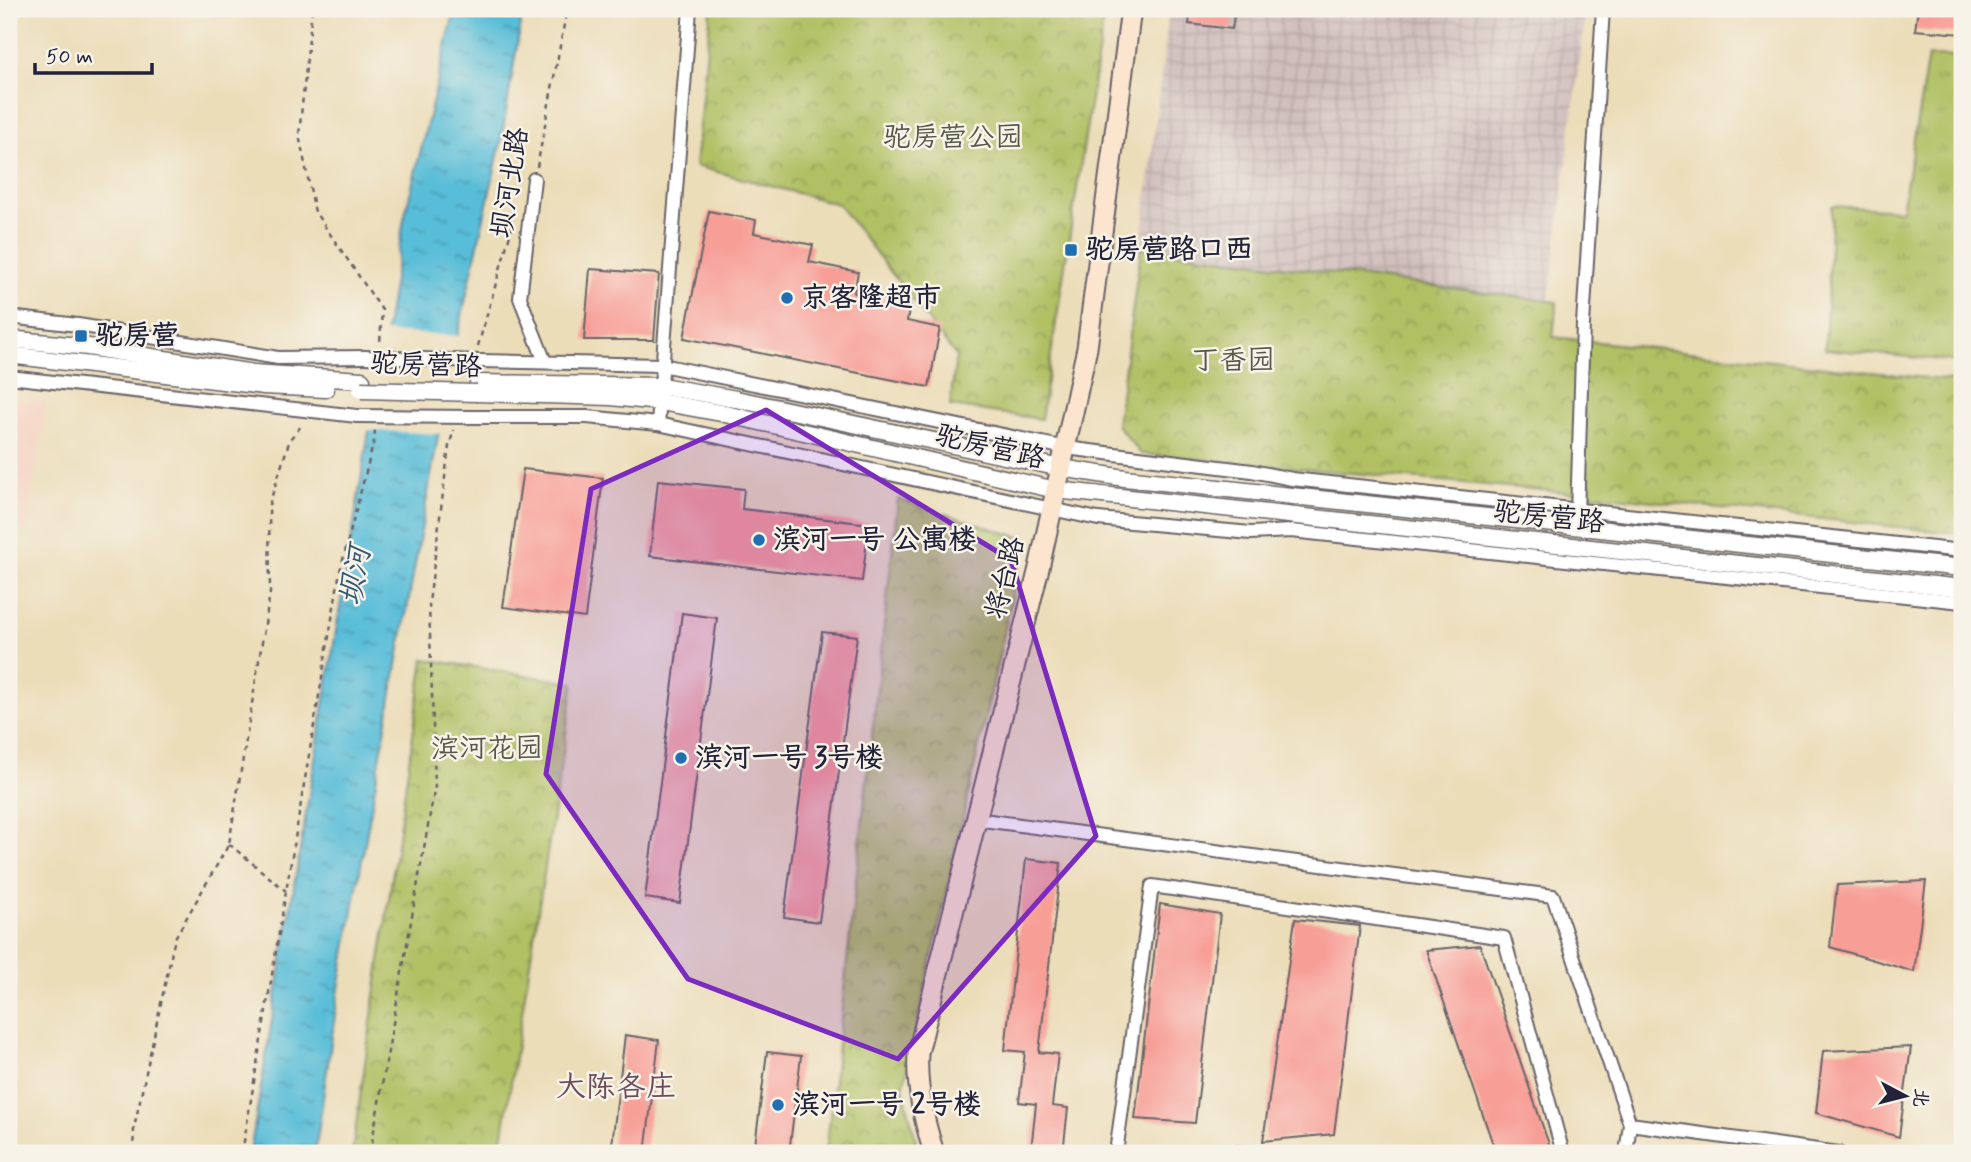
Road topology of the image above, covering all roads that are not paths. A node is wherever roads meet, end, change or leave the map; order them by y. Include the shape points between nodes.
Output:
1 (690, 9) edge
2 (1131, 9) edge
3 (1603, 9) edge
4 (534, 179) road end
5 (9, 317) edge
6 (9, 339) edge
7 (9, 355) edge
8 (545, 362) junction
9 (662, 365) junction
10 (9, 377) edge
11 (361, 385) junction
12 (660, 394) junction
13 (658, 424) junction
14 (1066, 448) junction
15 (1061, 468) junction
16 (1054, 500) junction
17 (1577, 518) junction
18 (1962, 551) edge
19 (1962, 568) edge
20 (1962, 588) edge
21 (1962, 602) edge
22 (975, 819) junction
23 (1630, 1124) junction
24 (934, 1153) edge
25 (1116, 1153) edge
26 (1198, 1153) edge
27 (1251, 1153) edge
28 (1563, 1153) edge
29 (1626, 1153) edge
30 (1839, 1153) edge

1 - 9 street
2 - 14 main road, 将台路 via 1098,276
3 - 17 street via 1583,324
4 - 8 street, 坝河北路 via 520,298
5 - 8 street, bridge via 278,358
6 - 11 street, 驼房营路
7 - 11 street, 驼房营路 via 264,386
8 - 9 street
9 - 12 street
9 - 14 street
10 - 13 street, bridge via 357,416 587,417
11 - 12 street, 驼房营路
12 - 13 street
12 - 15 street, 驼房营路 via 749,402
12 - 16 street, 驼房营路
13 - 16 street
14 - 15 main road, 将台路
14 - 17 street
15 - 16 main road, 将台路
15 - 17 street, 驼房营路
16 - 20 street, 驼房营路
16 - 21 street via 1098,519 1186,529 1290,531
16 - 22 main road, 将台路
17 - 18 street
17 - 19 street, 驼房营路
22 - 23 street via 1553,896
22 - 24 main road, 将台路 via 918,1054 919,1098
23 - 29 street
23 - 30 street
25 - 28 street via 1152,886 1504,938
26 - 27 street

